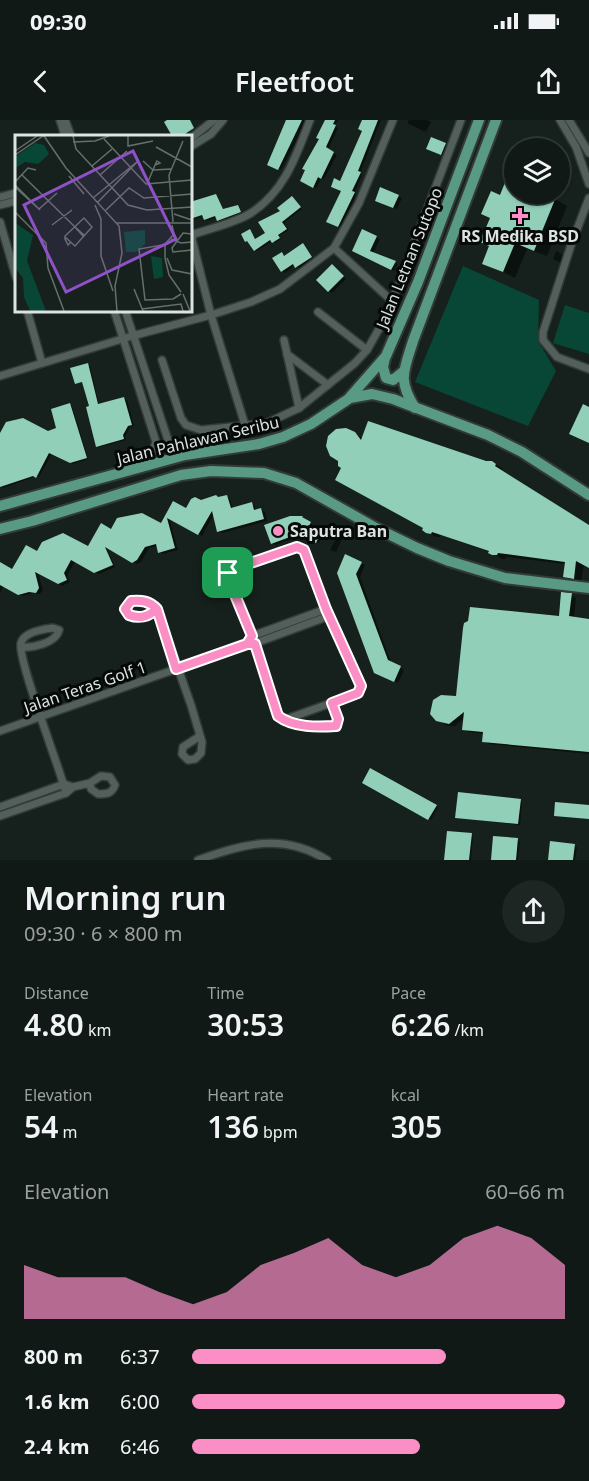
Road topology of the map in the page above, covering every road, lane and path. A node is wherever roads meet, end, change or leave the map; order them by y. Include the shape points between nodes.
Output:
1 (60, 120) edge
2 (65, 120) edge
3 (223, 120) edge
4 (310, 120) edge
5 (393, 120) edge
6 (461, 120) edge
7 (479, 120) edge
8 (496, 120) edge
9 (560, 120) edge
10 (569, 120) edge
11 (212, 123) edge
12 (65, 135) edge
13 (71, 135) edge
14 (192, 138) edge
15 (192, 145) edge
16 (588, 146) edge
17 (578, 150) junction
18 (589, 184) edge
19 (15, 193) edge
20 (0, 197) edge
21 (589, 198) edge
22 (15, 201) edge
23 (0, 205) edge
24 (0, 222) edge
25 (334, 248) junction
26 (15, 274) edge
27 (392, 301) junction
28 (28, 312) edge
29 (115, 312) edge
30 (126, 312) edge
31 (318, 312) dead end
32 (211, 315) junction
33 (132, 336) junction
34 (122, 339) junction
35 (284, 340) dead end
36 (367, 350) junction
37 (287, 354) junction
38 (386, 356) junction
39 (162, 360) dead end
40 (42, 363) junction
41 (589, 369) edge
42 (404, 372) junction
43 (0, 376) edge
44 (328, 385) junction
45 (350, 398) junction
46 (299, 408) junction
47 (415, 408) junction
48 (245, 425) junction
49 (185, 455) junction
50 (147, 465) junction
51 (589, 495) edge
52 (0, 506) edge
53 (0, 529) edge
54 (586, 587) edge
55 (157, 609) dead end
56 (328, 613) junction
57 (252, 636) junction
58 (251, 644) junction
59 (21, 647) junction
60 (176, 669) junction
61 (332, 703) junction
62 (41, 717) junction
63 (284, 720) junction
64 (0, 731) edge
65 (200, 736) dead end
66 (90, 783) dead end
67 (64, 784) junction
68 (73, 787) junction
69 (66, 793) junction
70 (0, 807) edge
71 (0, 816) edge
72 (198, 860) edge
73 (327, 860) edge

1 - 12 street
2 - 13 street
3 - 11 street
4 - 32 street via 291,168 269,199 250,214 194,234 192,244
5 - 25 street via 359,203
6 - 27 street
7 - 38 main road, Jalan Letnan Sutopo
8 - 42 main road, Jalan Letnan Sutopo
9 - 17 street
10 - 16 street
11 - 14 street
11 - 15 street
16 - 17 street
17 - 18 street
19 - 20 street
21 - 41 street via 543,340 557,357
22 - 23 street
24 - 26 street
25 - 27 street
25 - 32 street via 280,289
27 - 36 street
28 - 40 street
29 - 34 street
30 - 33 street
31 - 36 street
32 - 33 street
32 - 48 street
33 - 34 street
33 - 49 street via 168,440
34 - 40 street
34 - 50 street via 156,442
35 - 37 street
36 - 44 street
37 - 44 street
37 - 46 street
38 - 42 main road via 386,378 393,380
38 - 45 main road, Jalan Letnan Sutopo
39 - 48 street via 186,425 201,430
40 - 43 street
42 - 47 main road via 404,386
44 - 46 street
45 - 47 main road, Jalan Pahlawan Seribu via 381,395
45 - 49 main road, Jalan Pahlawan Seribu via 283,437
46 - 48 street via 267,423
47 - 51 main road, Jalan Pahlawan Seribu via 497,439
49 - 50 main road, Jalan Pahlawan Seribu
50 - 52 main road, Jalan Pahlawan Seribu
53 - 54 main road, Jalan Pahlawan Seribu via 181,475 211,471 264,473 296,483 376,528 449,561 505,578
55 - 60 street
56 - 57 street
56 - 57 street via 306,553 297,547 228,573
56 - 58 street, Jalan Teras Golf 1
56 - 61 street via 361,688 358,693
57 - 58 street
58 - 60 street, Jalan Teras Golf 1
58 - 63 street via 278,716
59 - 59 street via 30,634 59,630 53,640
59 - 62 street
60 - 62 street, Jalan Teras Golf 1
60 - 65 street
61 - 63 street
61 - 63 street via 338,719 336,726
62 - 64 street, Jalan Teras Golf 1
62 - 67 street
66 - 68 street
67 - 68 street
67 - 69 street
67 - 70 street
68 - 69 street
69 - 71 street
72 - 73 street via 266,842 304,849

